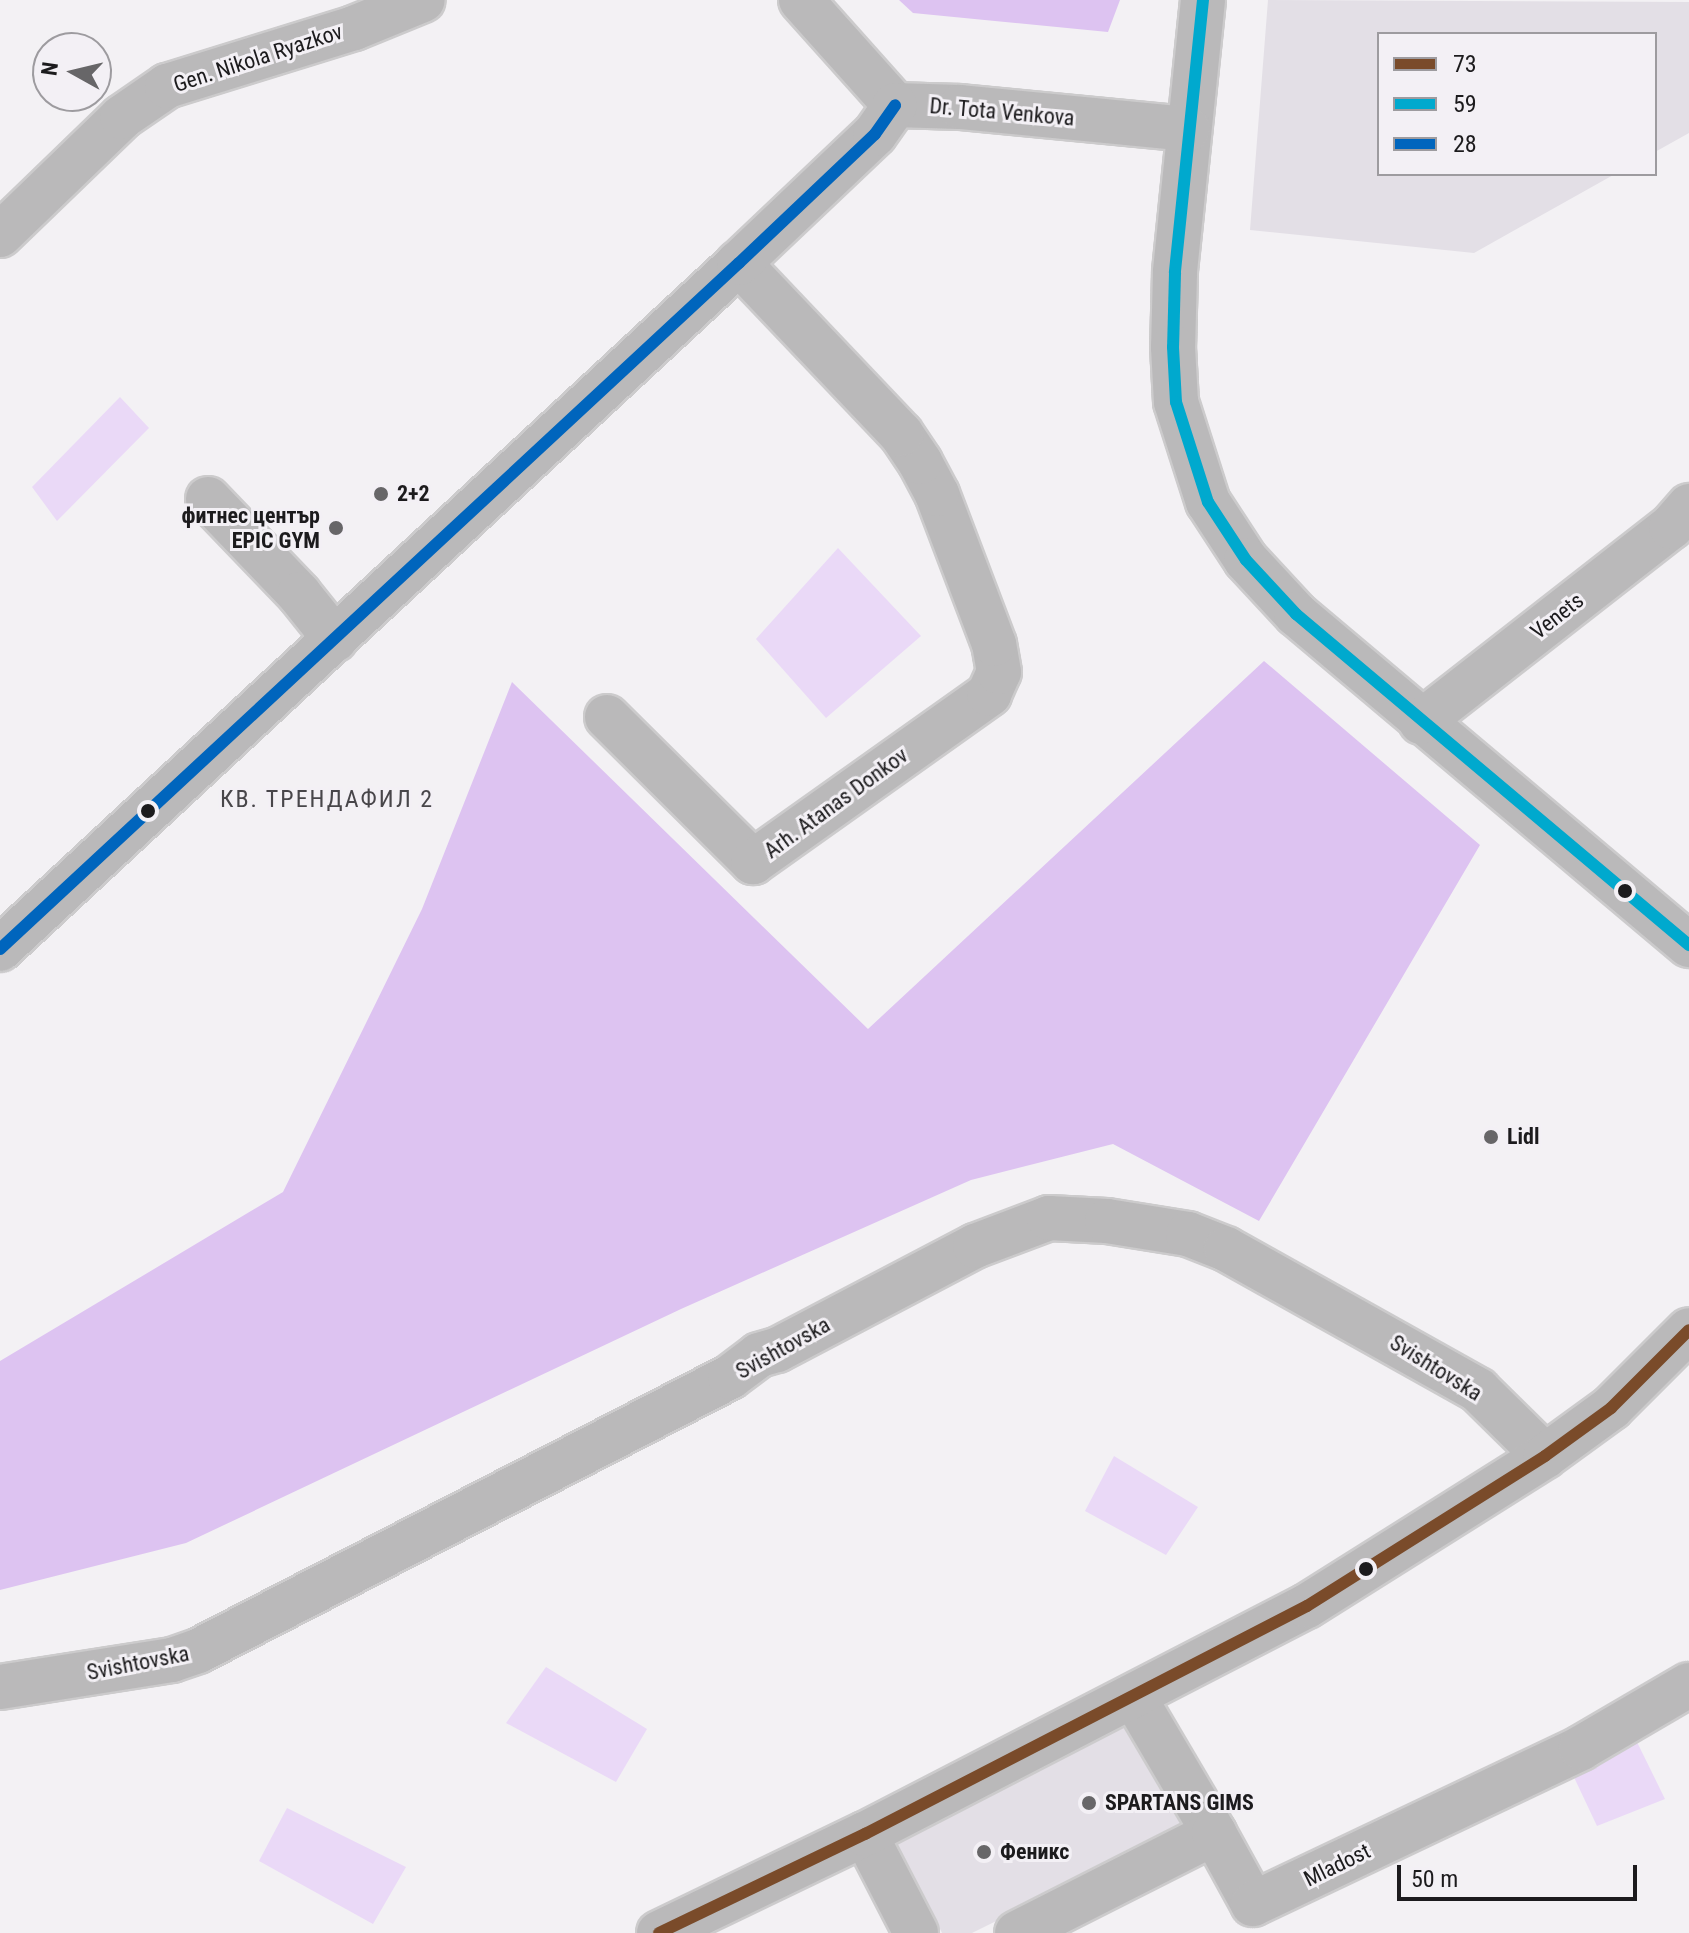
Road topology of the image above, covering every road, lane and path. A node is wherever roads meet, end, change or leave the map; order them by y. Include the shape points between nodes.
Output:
1 (423, 0) edge
2 (801, 0) edge
3 (1203, 0) edge
4 (895, 105) junction
5 (1188, 129) junction
6 (0, 235) edge
7 (739, 263) junction
8 (208, 499) dead end
9 (1689, 506) edge
10 (335, 639) junction
11 (607, 717) dead end
12 (1421, 722) junction
13 (1686, 940) edge
14 (0, 949) edge
15 (1689, 1330) edge
16 (1545, 1456) junction
17 (1689, 1685) edge
18 (0, 1687) edge
19 (1134, 1697) junction
20 (1214, 1833) junction
21 (865, 1834) junction
22 (659, 1933) edge
23 (916, 1933) edge
24 (1017, 1933) edge

1 - 6 street, Gen. Nikola Ryazkov via 354,28 167,86 122,117
2 - 4 street
3 - 5 street
4 - 5 street, Dr. Tota Venkova
4 - 7 street via 875,134
5 - 12 street via 1175,273 1176,402 1208,502 1246,560 1296,614
7 - 10 street
7 - 11 street, Arh. Atanas Donkov via 901,434 920,462 994,644 999,672 989,694 753,862
8 - 10 street
9 - 12 street, Venets via 1671,527
10 - 14 street
12 - 13 street
15 - 16 street via 1611,1408
16 - 18 street, Svishtovska via 1478,1390 1226,1249 1188,1234 1049,1218 975,1246 759,1355 730,1377 198,1651 172,1660
16 - 19 street via 1307,1606
17 - 20 street, Mladost via 1581,1748 1253,1904
19 - 20 street
19 - 21 street
20 - 24 street
21 - 22 street
21 - 23 street

